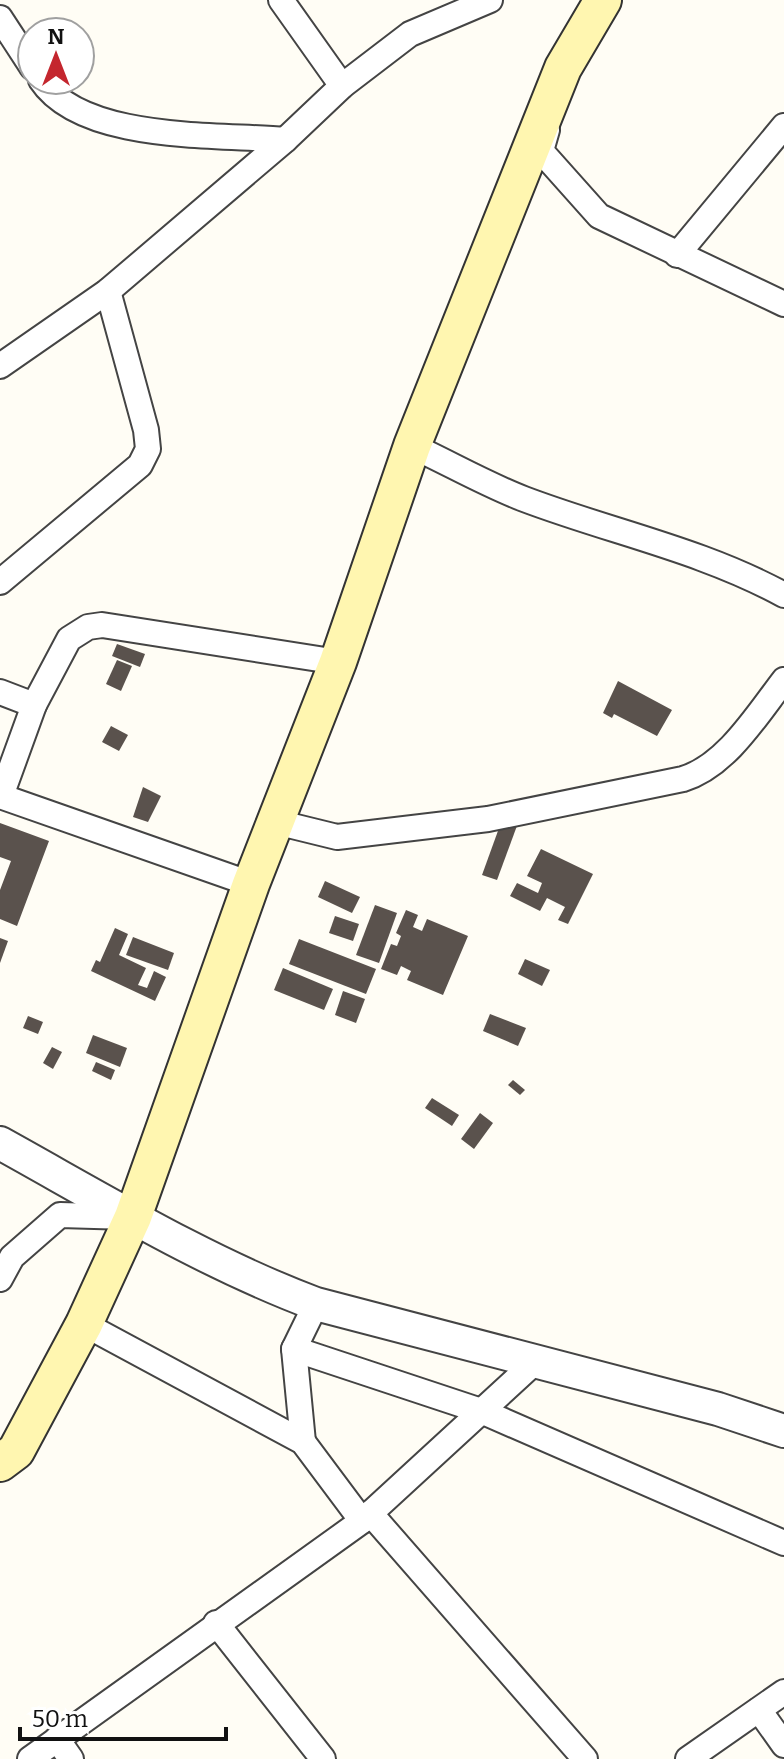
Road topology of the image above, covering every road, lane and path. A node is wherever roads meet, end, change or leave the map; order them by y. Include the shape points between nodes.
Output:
1 (281, 0) edge
2 (490, 0) edge
3 (603, 0) edge
4 (0, 18) edge
5 (16, 42) edge
6 (563, 68) junction
7 (342, 86) junction
8 (51, 96) edge
9 (784, 126) edge
10 (285, 140) junction
11 (677, 255) junction
12 (108, 291) junction
13 (784, 304) edge
14 (0, 366) edge
15 (412, 446) junction
16 (0, 582) edge
17 (784, 595) edge
18 (338, 662) junction
19 (784, 680) edge
20 (0, 692) edge
21 (34, 705) junction
22 (1, 796) edge
23 (276, 822) junction
24 (251, 884) junction
25 (0, 1143) edge
26 (133, 1217) junction
27 (0, 1279) edge
28 (316, 1304) junction
29 (84, 1324) junction
30 (294, 1349) junction
31 (535, 1362) junction
32 (481, 1411) junction
33 (784, 1431) edge
34 (303, 1442) junction
35 (5, 1456) edge
36 (366, 1517) junction
37 (784, 1543) edge
38 (216, 1623) junction
39 (784, 1692) edge
40 (759, 1710) junction
41 (784, 1745) edge
42 (64, 1749) edge
43 (30, 1759) edge
44 (323, 1759) edge
45 (585, 1759) edge
46 (688, 1759) edge

1 - 7 street
2 - 7 street via 410,34
3 - 6 main road
4 - 5 street
6 - 11 street via 541,151 599,216
6 - 15 main road
7 - 10 street
8 - 10 street via 88,116 120,125
9 - 11 street
10 - 12 street
11 - 13 street
12 - 14 street
12 - 16 street via 148,449 140,465
15 - 17 street via 523,498 730,568
15 - 18 main road
18 - 21 street via 102,625 69,639
18 - 23 main road
19 - 23 street via 739,737 700,774 683,779 488,819 337,837
20 - 21 street
21 - 22 street
22 - 24 street
23 - 24 main road
24 - 26 main road
25 - 26 street
26 - 27 street via 60,1215 12,1257
26 - 28 street
26 - 29 main road
28 - 30 street
28 - 31 street
29 - 34 street
29 - 35 main road
30 - 32 street
30 - 34 street
31 - 32 street
31 - 33 street
32 - 36 street
32 - 37 street
34 - 36 street
36 - 38 street
36 - 45 street
38 - 42 street
38 - 44 street
39 - 40 street
40 - 41 street
40 - 46 street
42 - 43 street

